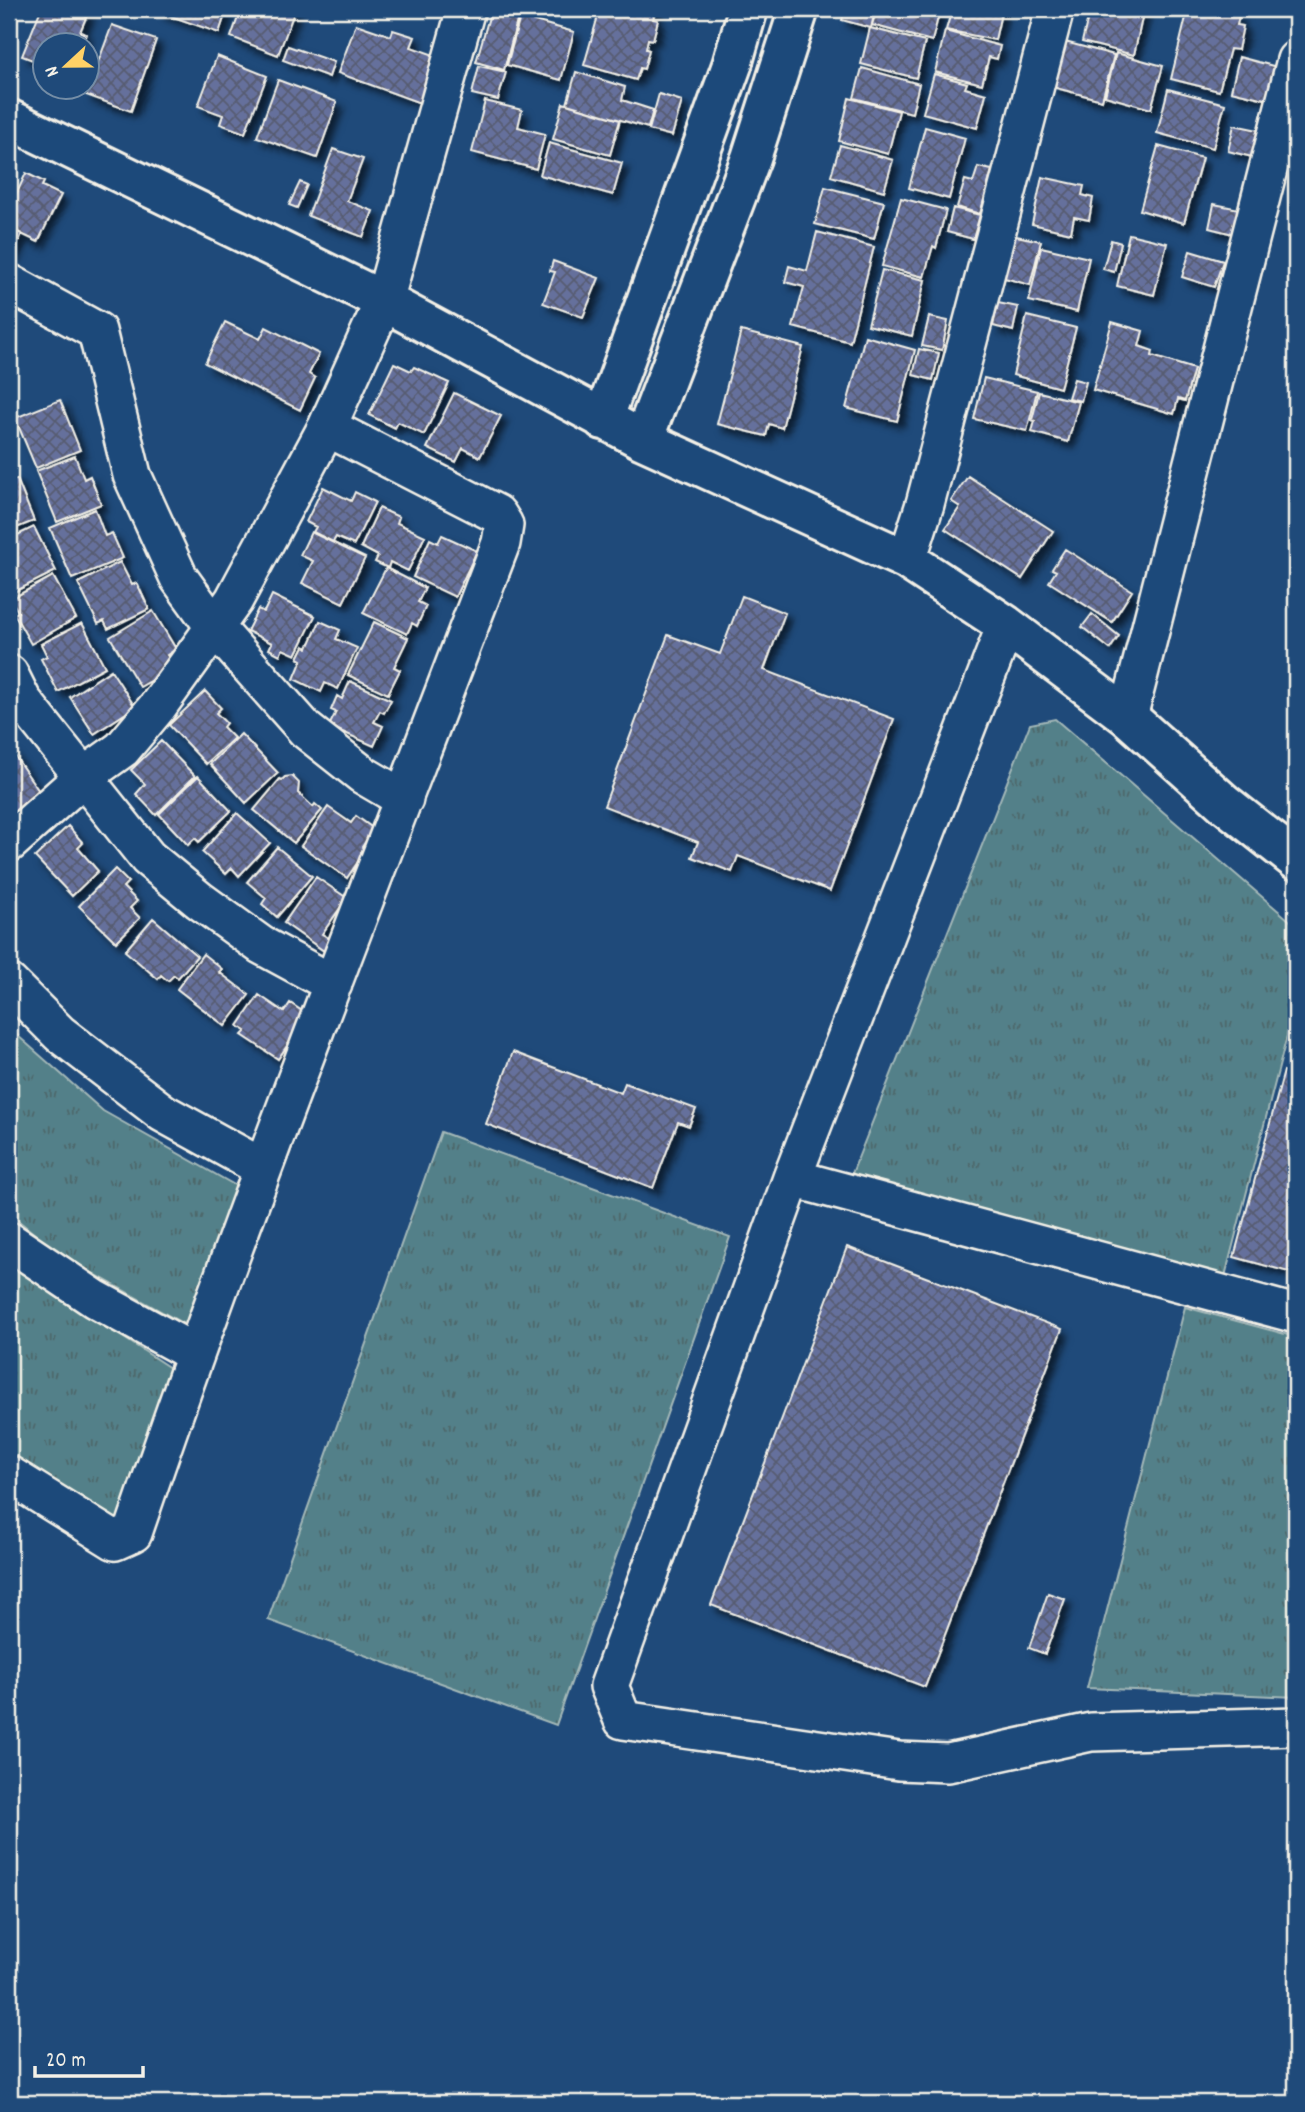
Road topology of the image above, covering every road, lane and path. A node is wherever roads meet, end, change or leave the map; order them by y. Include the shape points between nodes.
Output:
1 (466, 9) edge
2 (748, 9) edge
3 (799, 9) edge
4 (1055, 9) edge
5 (1296, 60) edge
6 (9, 119) edge
7 (9, 283) edge
8 (384, 301) junction
9 (603, 420) junction
10 (327, 427) junction
11 (643, 440) junction
12 (907, 560) junction
13 (214, 625) junction
14 (1006, 625) junction
15 (9, 674) edge
16 (1128, 718) junction
17 (83, 777) junction
18 (404, 799) junction
19 (9, 843) edge
20 (1294, 852) edge
21 (9, 983) edge
22 (333, 984) junction
23 (263, 1168) junction
24 (792, 1178) junction
25 (9, 1241) edge
26 (1296, 1314) edge
27 (194, 1353) junction
28 (9, 1475) edge
29 (1296, 1726) edge

1 - 8 street
2 - 9 street via 732,65
3 - 11 street via 751,158
4 - 12 street
5 - 16 street
6 - 8 street
7 - 13 street via 97,331 132,475 179,578
8 - 9 street
8 - 10 street
9 - 11 street
10 - 13 street via 234,600
10 - 18 street via 497,514 505,525
11 - 12 street
12 - 14 street
13 - 17 street via 122,749
13 - 18 street via 306,730 363,775
14 - 16 street
14 - 24 street
15 - 17 street via 22,699
16 - 20 street via 1224,803
17 - 19 street
17 - 22 street via 148,858 261,945
18 - 22 street
21 - 23 street via 60,1034 163,1113
22 - 23 street
23 - 27 street
24 - 26 street
24 - 29 street via 609,1686 623,1720 899,1761 948,1763 1091,1732
25 - 27 street via 95,1299
27 - 28 street via 133,1533 115,1541

